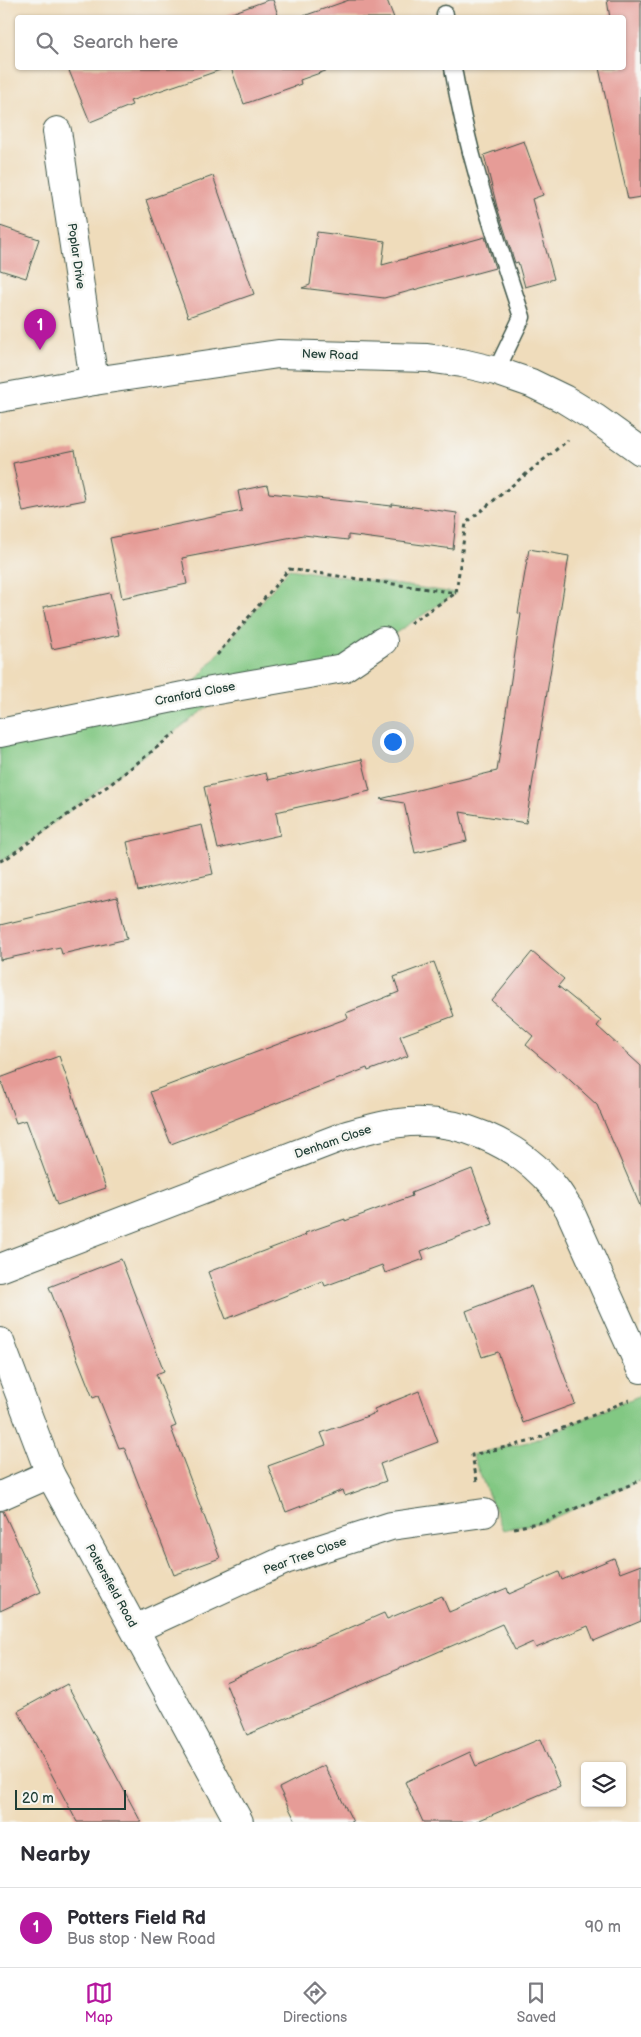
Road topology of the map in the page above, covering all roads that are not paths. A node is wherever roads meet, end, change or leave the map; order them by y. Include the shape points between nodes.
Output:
1 (453, 70) edge
2 (57, 131) dead end
3 (496, 371) junction
4 (94, 381) junction
5 (0, 398) edge
6 (641, 451) edge
7 (384, 641) road end
8 (0, 734) edge
9 (0, 1268) edge
10 (0, 1342) edge
11 (641, 1369) edge
12 (50, 1474) junction
13 (0, 1496) edge
14 (484, 1513) road end
15 (135, 1629) junction
16 (239, 1822) edge

1 - 3 lane via 460,111 484,201 522,317
2 - 4 street, Poplar Drive
3 - 4 street, New Road via 428,358 278,354
3 - 6 street, New Road via 564,399
4 - 5 street, New Road
7 - 8 street, Cranford Close via 343,668 183,696
9 - 11 street, Denham Close via 344,1136 402,1122 431,1122 461,1127 489,1137 535,1167 554,1187 569,1209
10 - 12 street, Pottersfield Road
12 - 13 street
12 - 15 street, Pottersfield Road
14 - 15 street, Pear Tree Close via 391,1526 285,1560
15 - 16 street, Pottersfield Road

